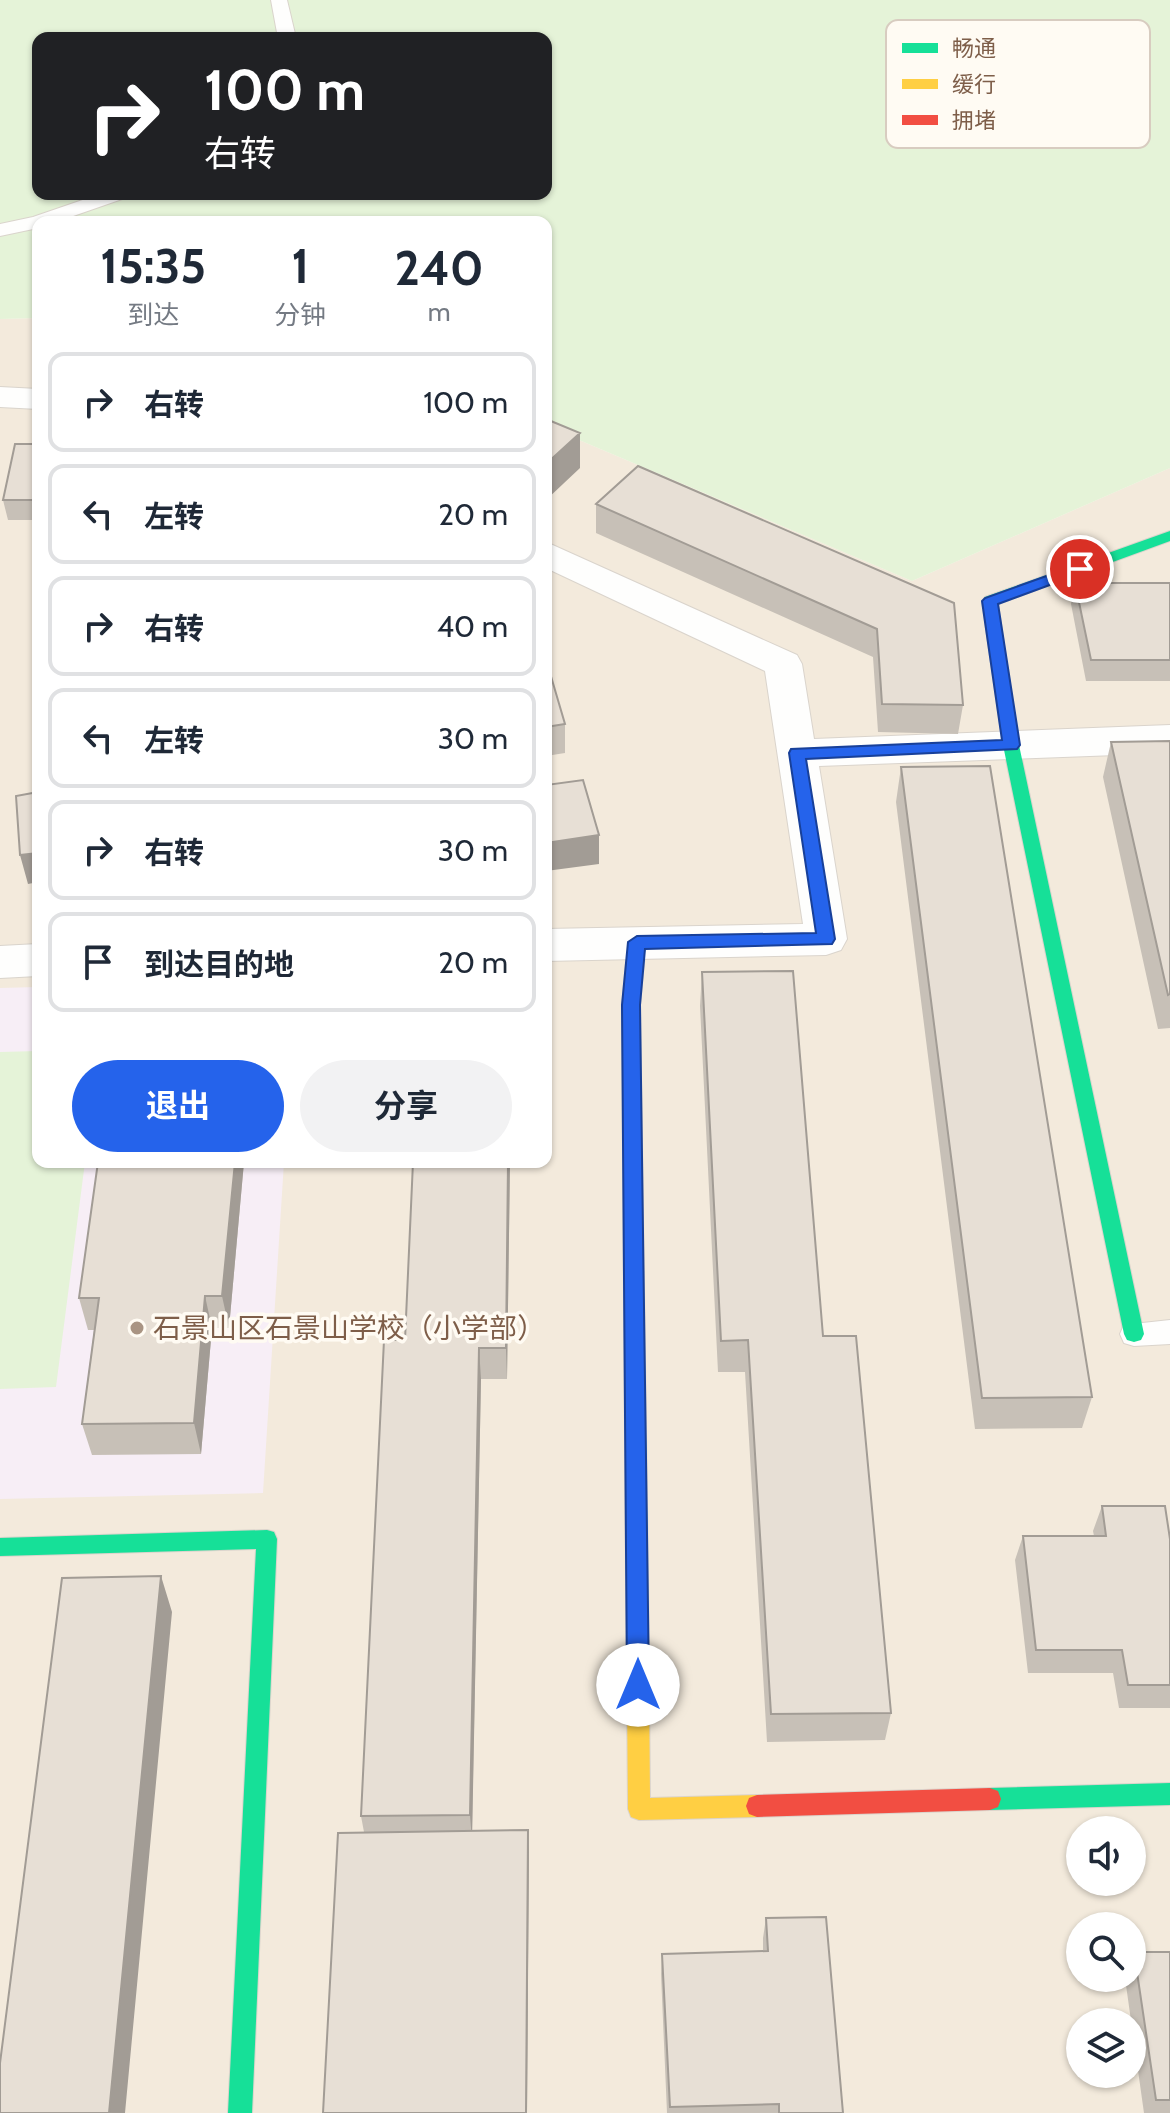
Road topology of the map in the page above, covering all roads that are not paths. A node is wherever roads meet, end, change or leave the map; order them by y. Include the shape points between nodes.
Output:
1 (279, 0) edge
2 (286, 32) edge
3 (101, 200) edge
4 (55, 216) edge
5 (32, 223) edge
6 (0, 230) edge
7 (0, 397) edge
8 (32, 399) edge
9 (1170, 536) edge
10 (552, 557) edge
11 (1170, 739) edge
12 (1011, 745) junction
13 (797, 753) junction
14 (637, 942) junction
15 (552, 945) edge
16 (32, 960) edge
17 (0, 962) edge
18 (1170, 1332) edge
19 (1134, 1334) joint
20 (0, 1547) edge
21 (1170, 1794) edge
22 (240, 2113) edge

1 - 2 lane
3 - 4 lane
5 - 6 lane
7 - 8 street
9 - 12 street via 990,601
10 - 13 street via 783,664
11 - 12 street
12 - 13 street
12 - 19 street
13 - 14 street via 826,939
14 - 15 street
14 - 21 street via 631,1005 639,1809
16 - 17 street
18 - 19 lane
20 - 22 street via 267,1539

